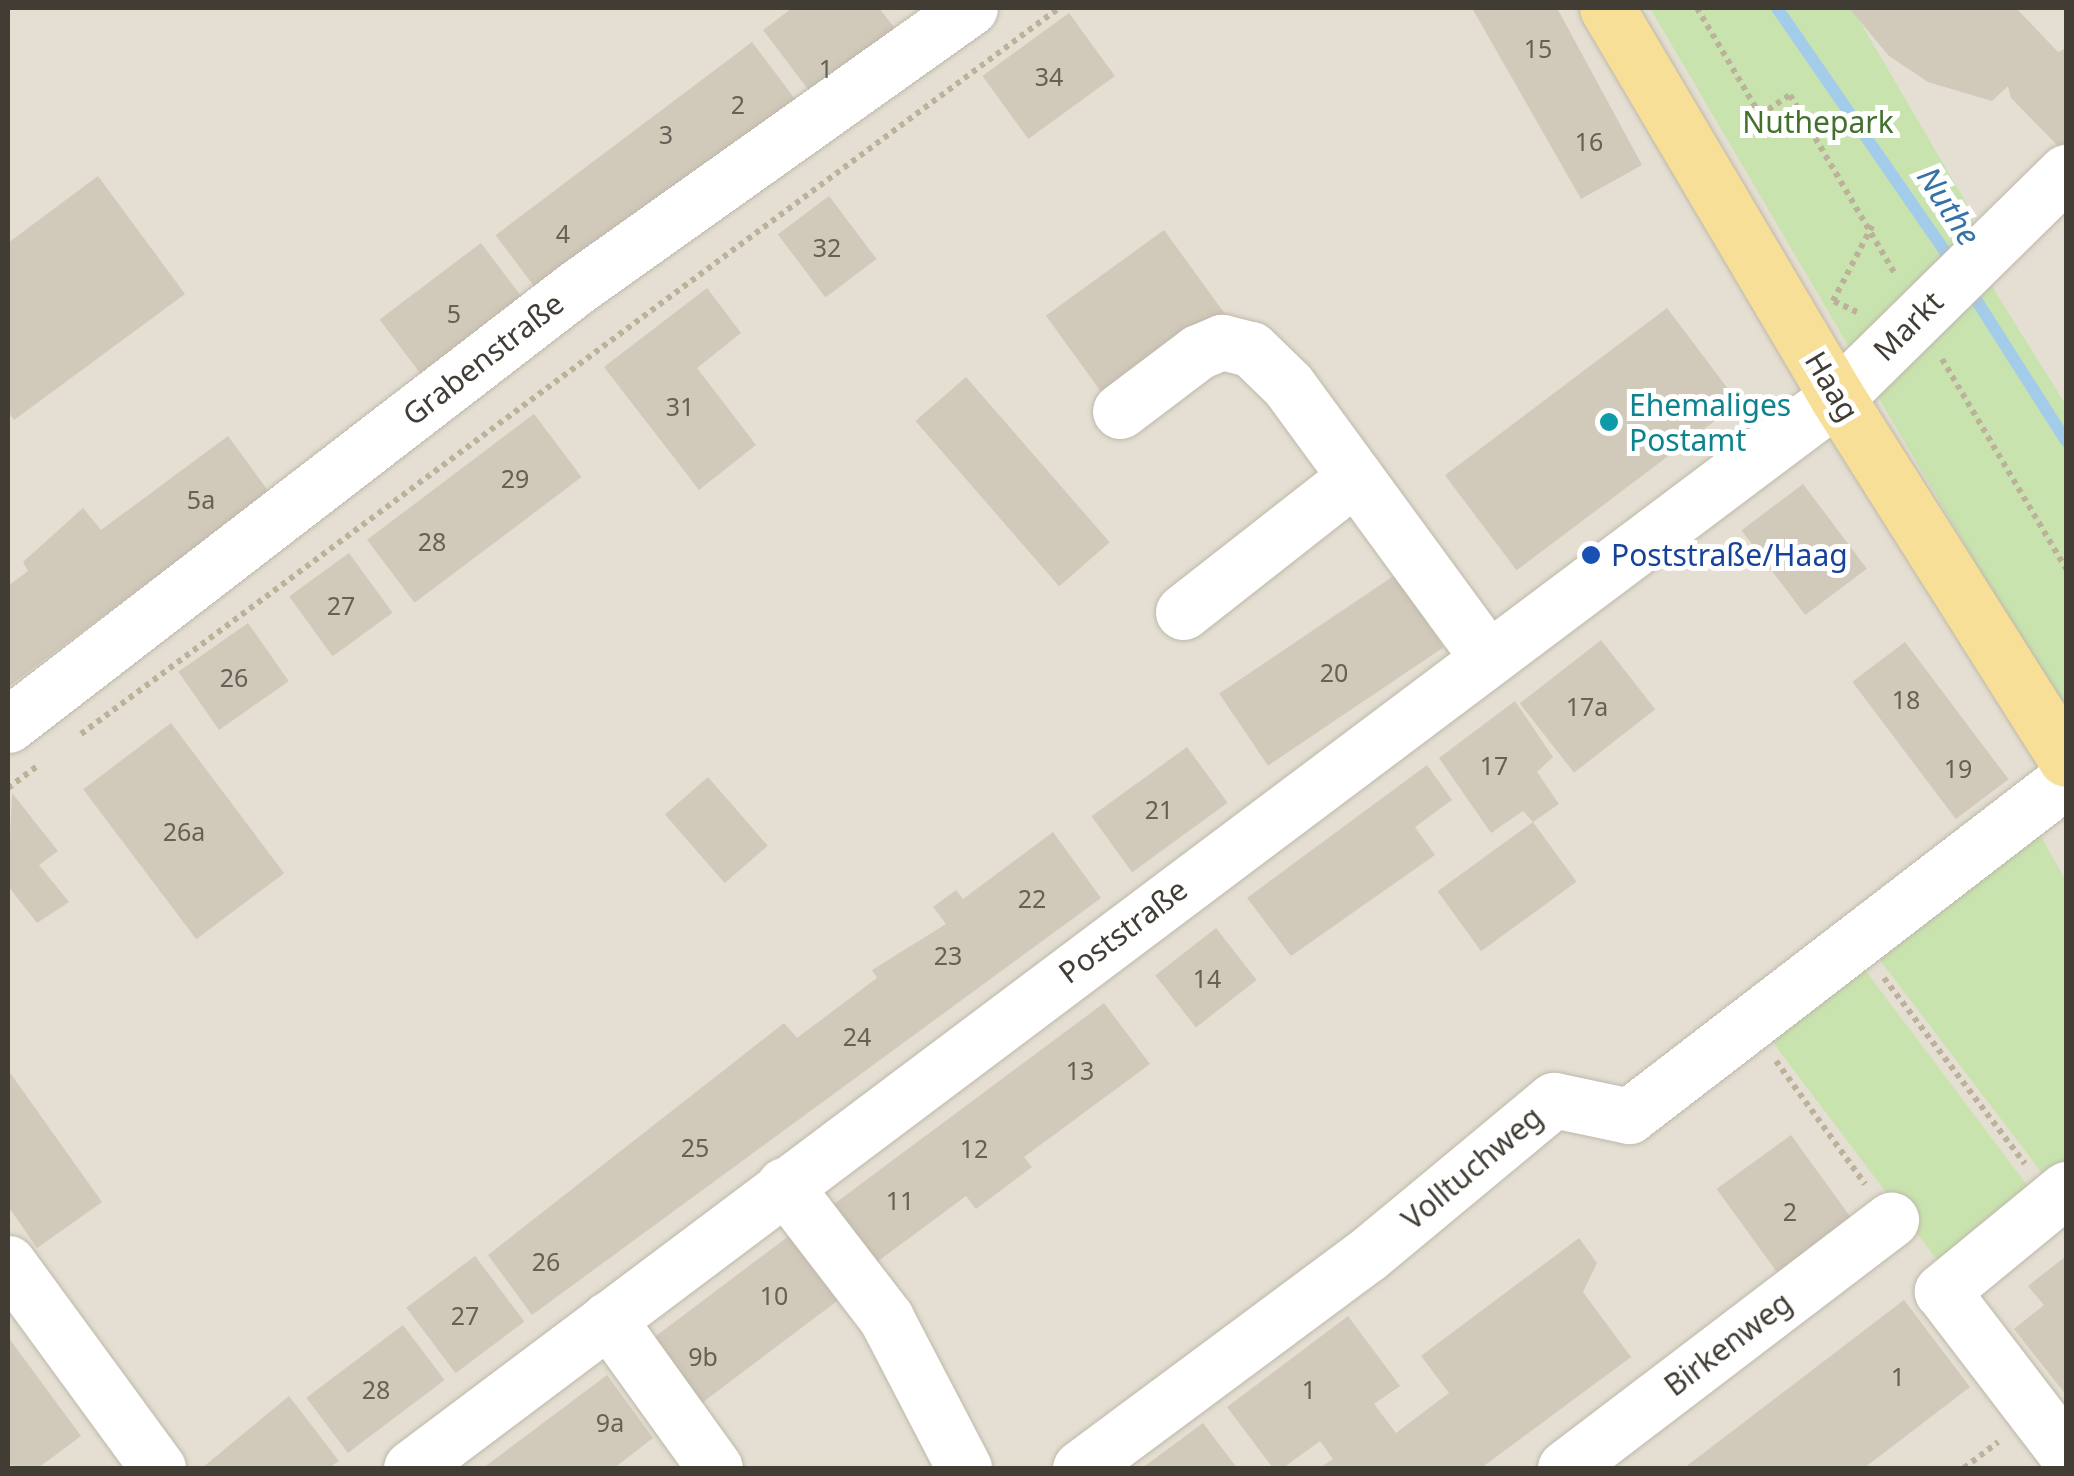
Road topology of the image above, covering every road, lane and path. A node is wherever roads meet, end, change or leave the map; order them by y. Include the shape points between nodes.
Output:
1 (970, 8) edge
2 (1059, 8) edge
3 (1606, 8) edge
4 (1697, 8) edge
5 (2066, 172) edge
6 (1872, 226) junction
7 (1834, 300) dead end
8 (1924, 310) junction
9 (1838, 397) junction
10 (1120, 411) dead end
11 (1355, 477) junction
12 (2066, 569) edge
13 (1183, 612) dead end
14 (1488, 658) junction
15 (8, 726) edge
16 (70, 742) dead end
17 (54, 754) dead end
18 (2066, 760) edge
19 (2066, 780) edge
20 (8, 788) edge
21 (1856, 941) junction
22 (1749, 1024) junction
23 (784, 1185) junction
24 (2060, 1195) edge
25 (1891, 1220) joint
26 (8, 1263) edge
27 (608, 1318) junction
28 (2066, 1453) edge
29 (158, 1468) edge
30 (412, 1468) edge
31 (714, 1468) edge
32 (964, 1468) edge
33 (1080, 1468) edge
34 (1564, 1468) edge

1 - 15 street, Grabenstraße via 577,286
2 - 16 path
3 - 9 main road, Haag
4 - 6 path via 1760,115 1790,95
5 - 8 street, Markt
6 - 7 path
6 - 8 path
8 - 9 street, Markt
8 - 12 path
9 - 14 street, Poststraße
9 - 18 main road, Haag
10 - 11 street via 1198,352 1222,342 1239,344 1288,386
11 - 13 street
11 - 14 street
14 - 23 street, Poststraße
17 - 20 path
19 - 21 street, Volltuchweg
21 - 22 street, Volltuchweg
21 - 24 path
22 - 25 path
22 - 33 street, Volltuchweg via 1629,1116 1554,1100 1368,1255
23 - 27 street, Poststraße
23 - 32 street via 886,1318
24 - 28 street via 1942,1291
25 - 34 street, Birkenweg
26 - 29 street
27 - 30 street, Poststraße
27 - 31 street

